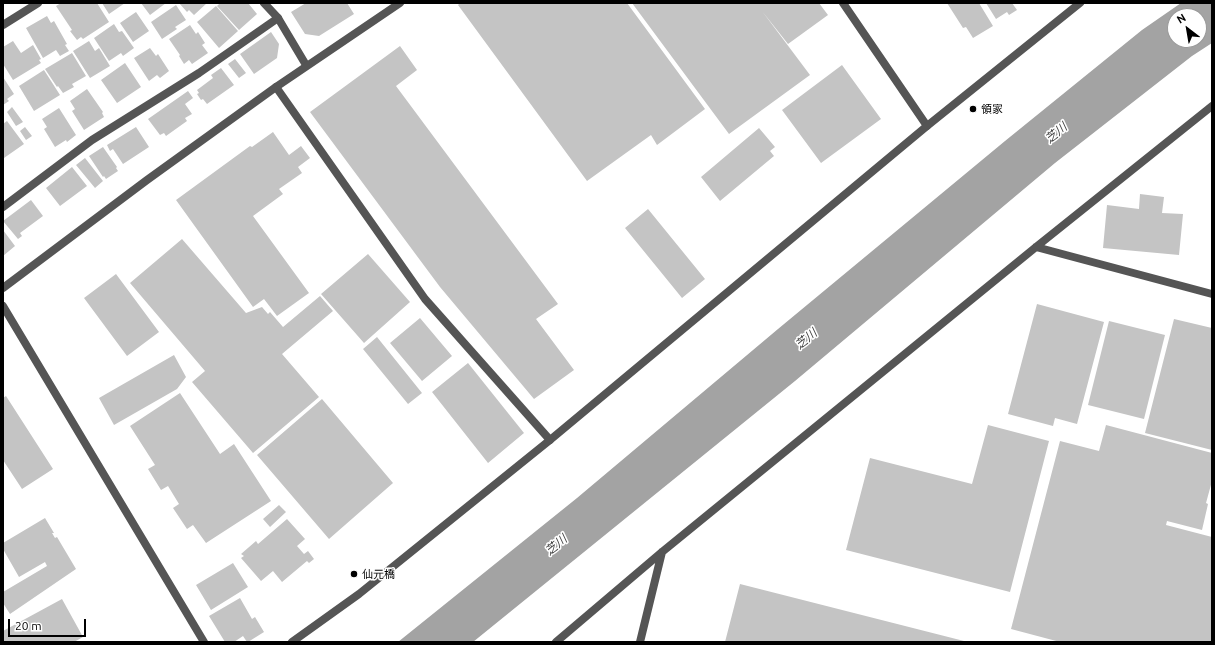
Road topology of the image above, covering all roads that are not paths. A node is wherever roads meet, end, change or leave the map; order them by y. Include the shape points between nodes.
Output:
1 (38, 3) edge
2 (264, 3) edge
3 (400, 3) edge
4 (843, 3) edge
5 (1080, 3) edge
6 (278, 18) junction
7 (3, 25) edge
8 (306, 65) junction
9 (276, 87) junction
10 (1212, 106) edge
11 (927, 126) junction
12 (3, 207) edge
13 (1036, 247) junction
14 (3, 288) edge
15 (1212, 294) edge
16 (3, 306) edge
17 (550, 440) junction
18 (662, 552) junction
19 (204, 642) edge
20 (292, 642) edge
21 (556, 642) edge
22 (640, 642) edge

1 - 7 street
2 - 6 street
3 - 8 street
4 - 11 street
5 - 11 street
6 - 8 street
6 - 12 street via 199,73 92,140
8 - 9 street
9 - 14 street
9 - 17 street via 425,299
10 - 13 street
11 - 17 street
13 - 15 street
13 - 18 street
16 - 19 street
17 - 20 street via 359,594
18 - 21 street
18 - 22 street

